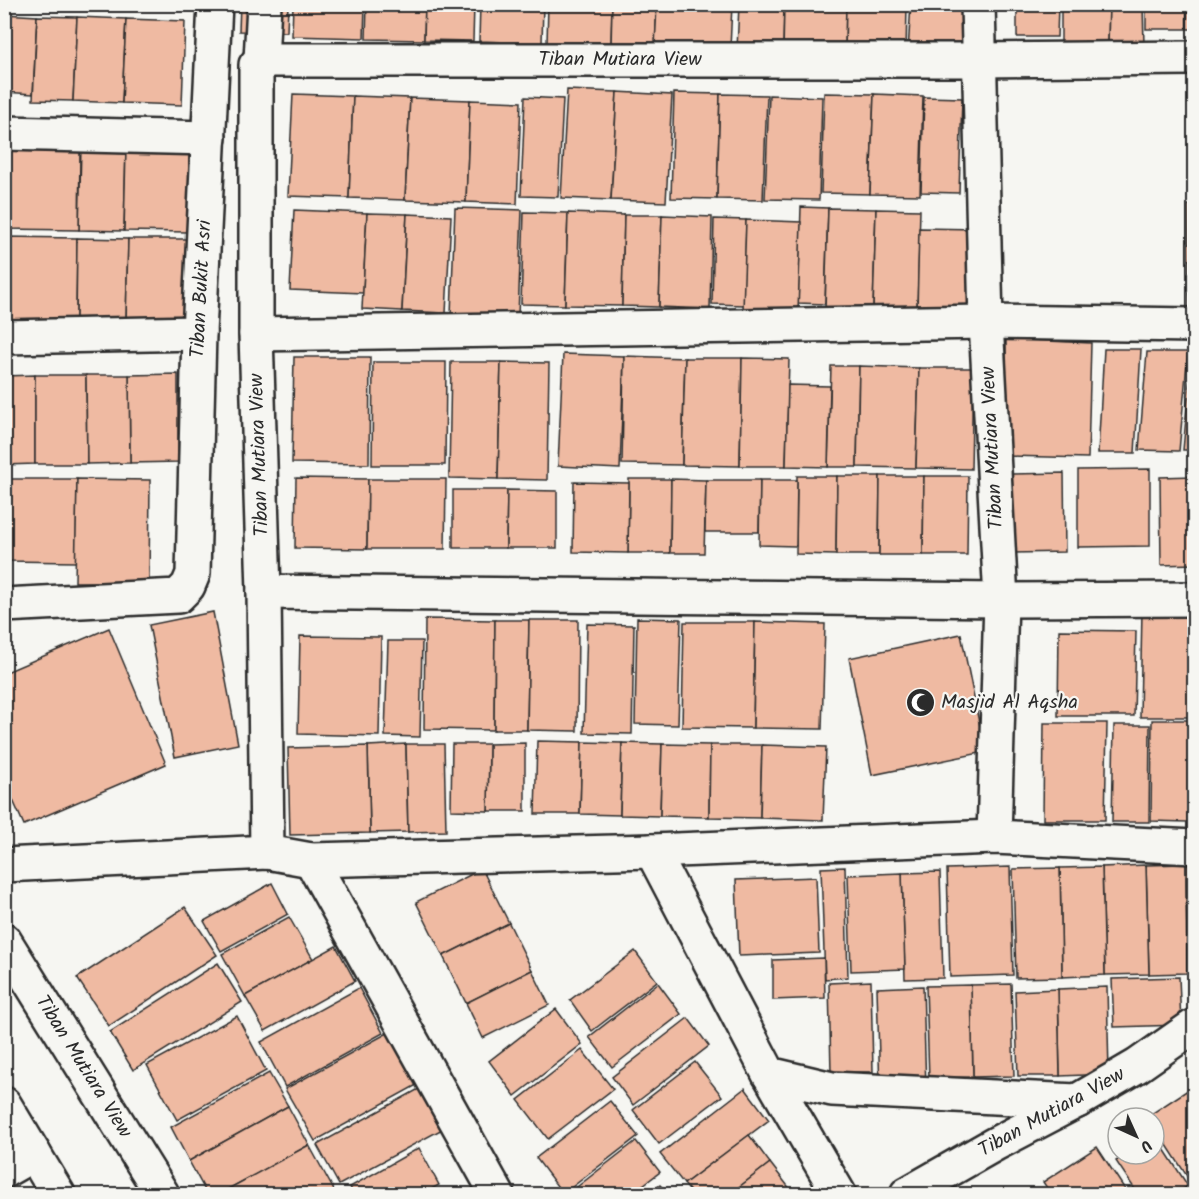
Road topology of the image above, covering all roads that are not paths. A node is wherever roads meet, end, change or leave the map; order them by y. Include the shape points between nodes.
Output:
1 (215, 4) edge
2 (264, 4) edge
3 (978, 4) edge
4 (1194, 58) edge
5 (261, 60) junction
6 (979, 60) junction
7 (4, 133) edge
8 (209, 138) junction
9 (987, 322) junction
10 (1194, 325) edge
11 (199, 333) junction
12 (256, 334) junction
13 (4, 337) edge
14 (264, 592) junction
15 (1194, 599) edge
16 (1001, 600) junction
17 (4, 605) edge
18 (994, 837) junction
19 (1194, 847) edge
20 (652, 851) junction
21 (267, 852) junction
22 (311, 860) junction
23 (4, 865) edge
24 (4, 940) edge
25 (1194, 1026) edge
26 (769, 1074) junction
27 (1077, 1101) junction
28 (4, 1104) edge
29 (34, 1154) junction
30 (4, 1171) edge
31 (58, 1194) edge
32 (162, 1194) edge
33 (497, 1194) edge
34 (839, 1194) edge
35 (907, 1194) edge

1 - 8 street, Tiban Bukit Asri
2 - 5 street, Tiban Mutiara View
3 - 6 street, Tiban Mutiara View
4 - 6 street
5 - 6 street, Tiban Mutiara View
5 - 12 street, Tiban Mutiara View via 256,65
6 - 9 street, Tiban Mutiara View
7 - 8 street
8 - 11 street, Tiban Bukit Asri
9 - 10 street
9 - 12 street
9 - 16 street, Tiban Mutiara View
11 - 13 street
11 - 17 street, Tiban Bukit Asri via 193,574 188,586 178,596
12 - 14 street, Tiban Mutiara View
14 - 16 street
14 - 21 street, Tiban Mutiara View
15 - 16 street
16 - 18 street, Tiban Mutiara View
18 - 19 street
18 - 20 street
20 - 22 street
20 - 26 street
21 - 22 street
21 - 23 street
22 - 33 street
24 - 32 street, Tiban Mutiara View
25 - 27 street, Tiban Mutiara View
26 - 27 street via 832,1089
26 - 34 street
27 - 35 street, Tiban Mutiara View
28 - 29 street
29 - 30 street
29 - 31 street

